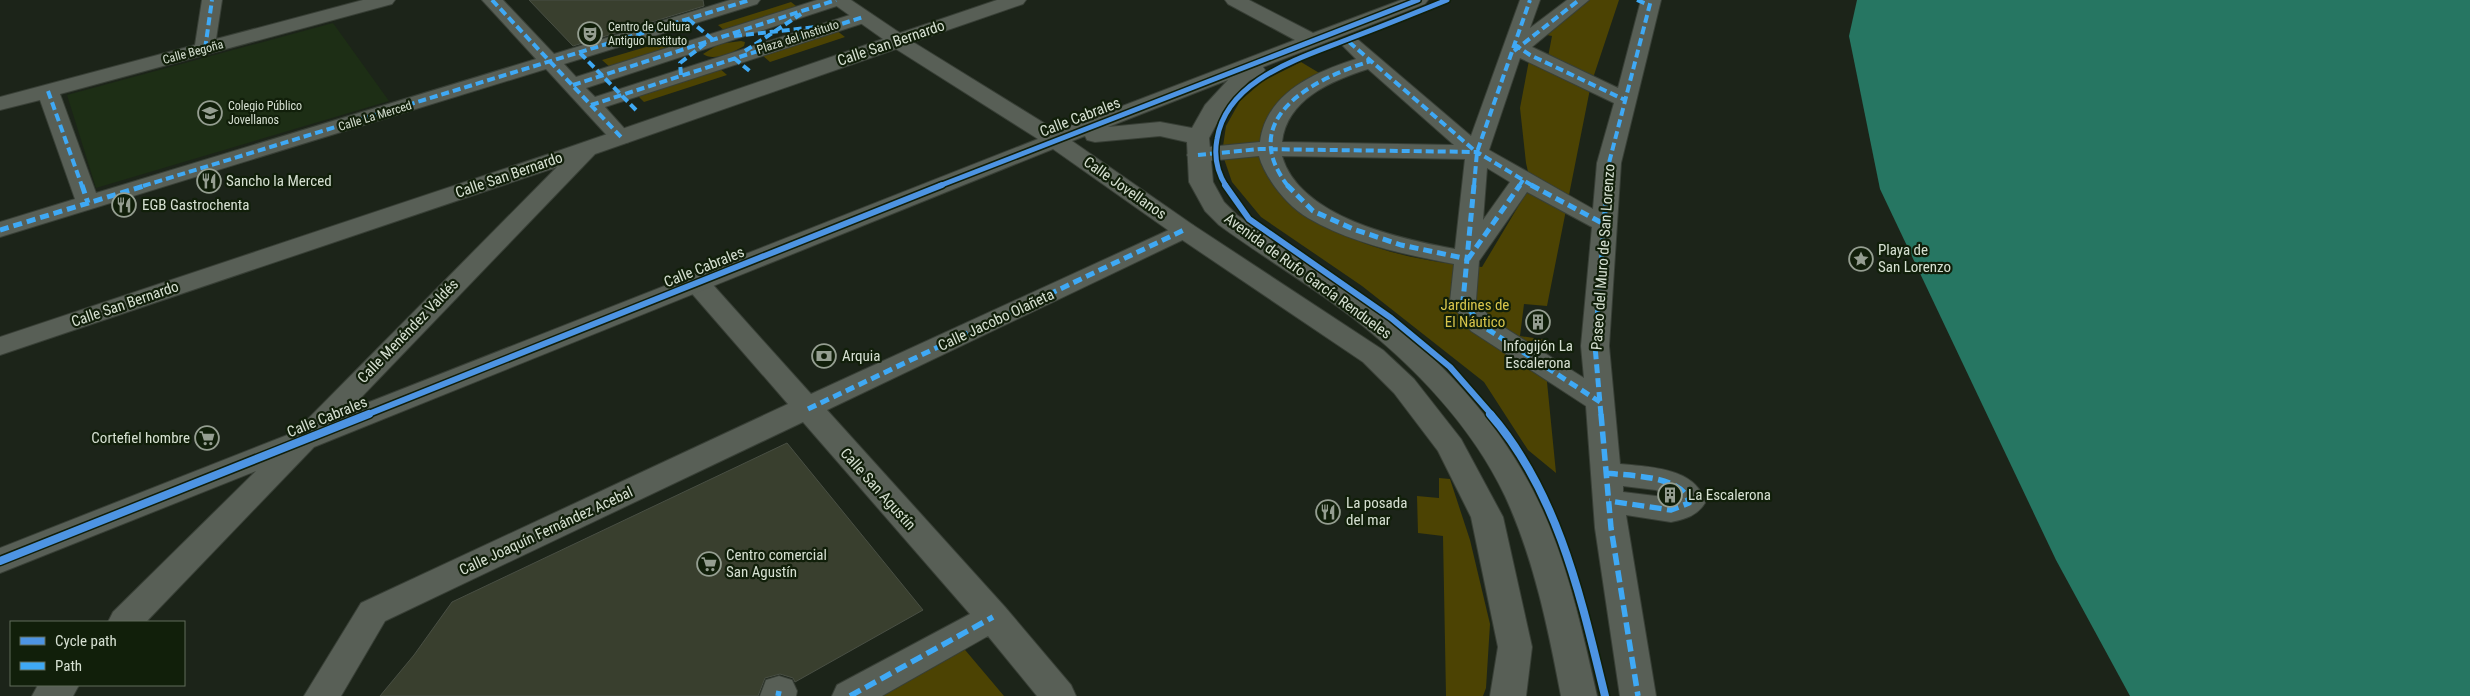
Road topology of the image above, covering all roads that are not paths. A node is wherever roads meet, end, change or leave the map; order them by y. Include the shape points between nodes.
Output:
1 (212, 0) edge
2 (385, 0) edge
3 (492, 0) edge
4 (750, 0) edge
5 (837, 0) edge
6 (1016, 0) edge
7 (1235, 0) edge
8 (1418, 0) edge
9 (1530, 0) edge
10 (1579, 0) edge
11 (1646, 2) edge
12 (810, 8) junction
13 (863, 17) junction
14 (688, 19) junction
15 (837, 25) junction
16 (774, 32) junction
17 (712, 38) junction
18 (898, 41) junction
19 (1312, 41) junction
20 (1349, 42) dead end
21 (205, 49) junction
22 (1518, 50) junction
23 (580, 53) junction
24 (734, 58) junction
25 (1371, 61) junction
26 (552, 62) junction
27 (752, 73) dead end
28 (601, 75) junction
29 (681, 75) junction
30 (573, 85) junction
31 (48, 91) junction
32 (621, 95) junction
33 (1625, 100) junction
34 (0, 104) edge
35 (591, 105) junction
36 (636, 110) dead end
37 (621, 137) junction
38 (1056, 140) junction
39 (1198, 147) junction
40 (589, 148) junction
41 (1266, 149) junction
42 (1476, 152) junction
43 (1527, 183) junction
44 (88, 204) junction
45 (1604, 224) junction
46 (0, 230) edge
47 (1184, 230) junction
48 (1468, 262) junction
49 (698, 283) junction
50 (0, 346) edge
51 (1600, 402) junction
52 (808, 409) junction
53 (306, 439) junction
54 (0, 561) edge
55 (993, 617) junction
56 (126, 621) edge
57 (60, 686) edge
58 (50, 696) edge
59 (322, 696) edge
60 (850, 696) edge
61 (1058, 696) edge
62 (1508, 696) edge
63 (1579, 696) edge
64 (1638, 696) edge

1 - 21 street
2 - 21 street, Calle Begoña
3 - 26 street
4 - 14 street, Calle La Merced
5 - 12 street
5 - 13 street, Calle Jovellanos
6 - 18 street, Calle San Bernardo
7 - 19 street
8 - 19 street, Calle Cabrales
9 - 22 street
10 - 22 street
11 - 33 street, Paseo del Muro de San Lorenzo
12 - 16 street
12 - 17 street
13 - 15 street, Plaza del Instituto
13 - 18 street, Calle Jovellanos
14 - 17 street
14 - 23 street, Calle La Merced
15 - 16 street
15 - 24 street, Plaza del Instituto
16 - 17 street
16 - 24 street
17 - 28 street
17 - 29 street via 680,63
18 - 37 street, Calle San Bernardo
18 - 38 street, Calle Jovellanos
19 - 38 street, Calle Cabrales
19 - 39 street via 1242,77 1213,110
20 - 25 street
21 - 31 street, Calle Begoña
22 - 33 street
22 - 42 street
23 - 26 street, Calle La Merced
23 - 28 street
24 - 27 street, Plaza del Instituto
24 - 29 street, Plaza del Instituto
25 - 41 street via 1315,83 1288,103
25 - 42 street
26 - 30 street
26 - 44 street, Calle La Merced
28 - 30 street
28 - 32 street
29 - 32 street, Plaza del Instituto
30 - 35 street
31 - 34 street, Calle Begoña
31 - 44 street
32 - 35 street, Plaza del Instituto
32 - 36 street
33 - 45 street, Paseo del Muro de San Lorenzo via 1609,163
35 - 37 street
37 - 40 street, Calle San Bernardo
38 - 39 street via 1152,128 1184,132
38 - 47 street, Calle Jovellanos
38 - 49 street, Calle Cabrales
39 - 41 street
39 - 63 street, Avenida de Rufo García Rendueles via 1201,182 1219,211 1387,333 1442,384 1500,458 1533,524 1564,621
40 - 50 street, Calle San Bernardo
40 - 53 street, Calle Menéndez Valdés via 373,366
41 - 42 street
41 - 48 street via 1283,180 1313,211 1388,243
42 - 43 street
42 - 48 street
43 - 45 street
43 - 48 street
44 - 46 street, Calle La Merced
45 - 51 street, Paseo del Muro de San Lorenzo via 1595,346
47 - 52 street, Calle Jacobo Olañeta
47 - 62 street, Calle Jovellanos via 1373,356 1404,386 1450,446 1487,517 1515,647
48 - 51 street via 1463,301 1481,326
49 - 52 street, Calle San Agustín
49 - 53 street, Calle Cabrales
51 - 64 street, Paseo del Muro de San Lorenzo via 1611,528
52 - 55 street, Calle San Agustín
52 - 59 street, Calle Joaquín Fernández Acebal via 373,612
53 - 54 street, Calle Cabrales
53 - 56 street, Calle Menéndez Valdés
55 - 60 street
55 - 61 street, Calle San Agustín
57 - 58 street

